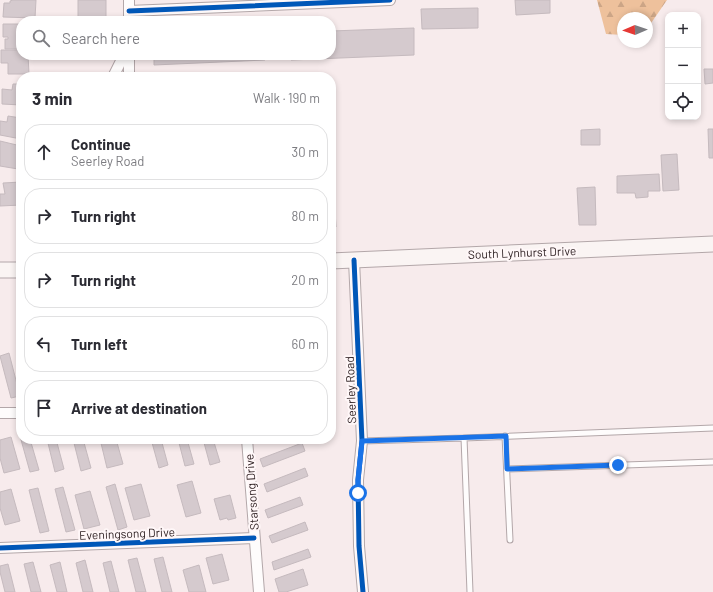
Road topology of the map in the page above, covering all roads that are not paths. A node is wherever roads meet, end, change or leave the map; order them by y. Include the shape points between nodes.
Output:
1 (129, 0) edge
2 (390, 0) edge
3 (312, 2) edge
4 (129, 16) edge
5 (122, 60) edge
6 (129, 60) edge
7 (116, 72) edge
8 (129, 72) edge
9 (713, 244) edge
10 (336, 260) edge
11 (354, 260) junction
12 (0, 270) edge
13 (16, 270) edge
14 (0, 413) edge
15 (16, 413) edge
16 (713, 428) edge
17 (506, 436) junction
18 (464, 438) junction
19 (362, 441) junction
20 (247, 444) edge
21 (713, 462) edge
22 (507, 469) junction
23 (254, 538) junction
24 (510, 540) dead end
25 (0, 548) edge
26 (259, 592) edge
27 (363, 592) edge
28 (470, 592) edge

1 - 4 street
2 - 3 street
3 - 4 street
5 - 7 street
6 - 8 street
9 - 11 main road, South Lynhurst Drive
10 - 11 main road, South Lynhurst Drive
11 - 19 street, Seerley Road
12 - 13 main road
14 - 15 street
16 - 17 lane
17 - 18 lane
17 - 22 lane
18 - 19 lane
18 - 28 lane
19 - 27 street, Seerley Road via 358,480
20 - 23 street, Starsong Drive
21 - 22 lane
22 - 24 lane
23 - 25 street, Eveningsong Drive
23 - 26 street, Starsong Drive

